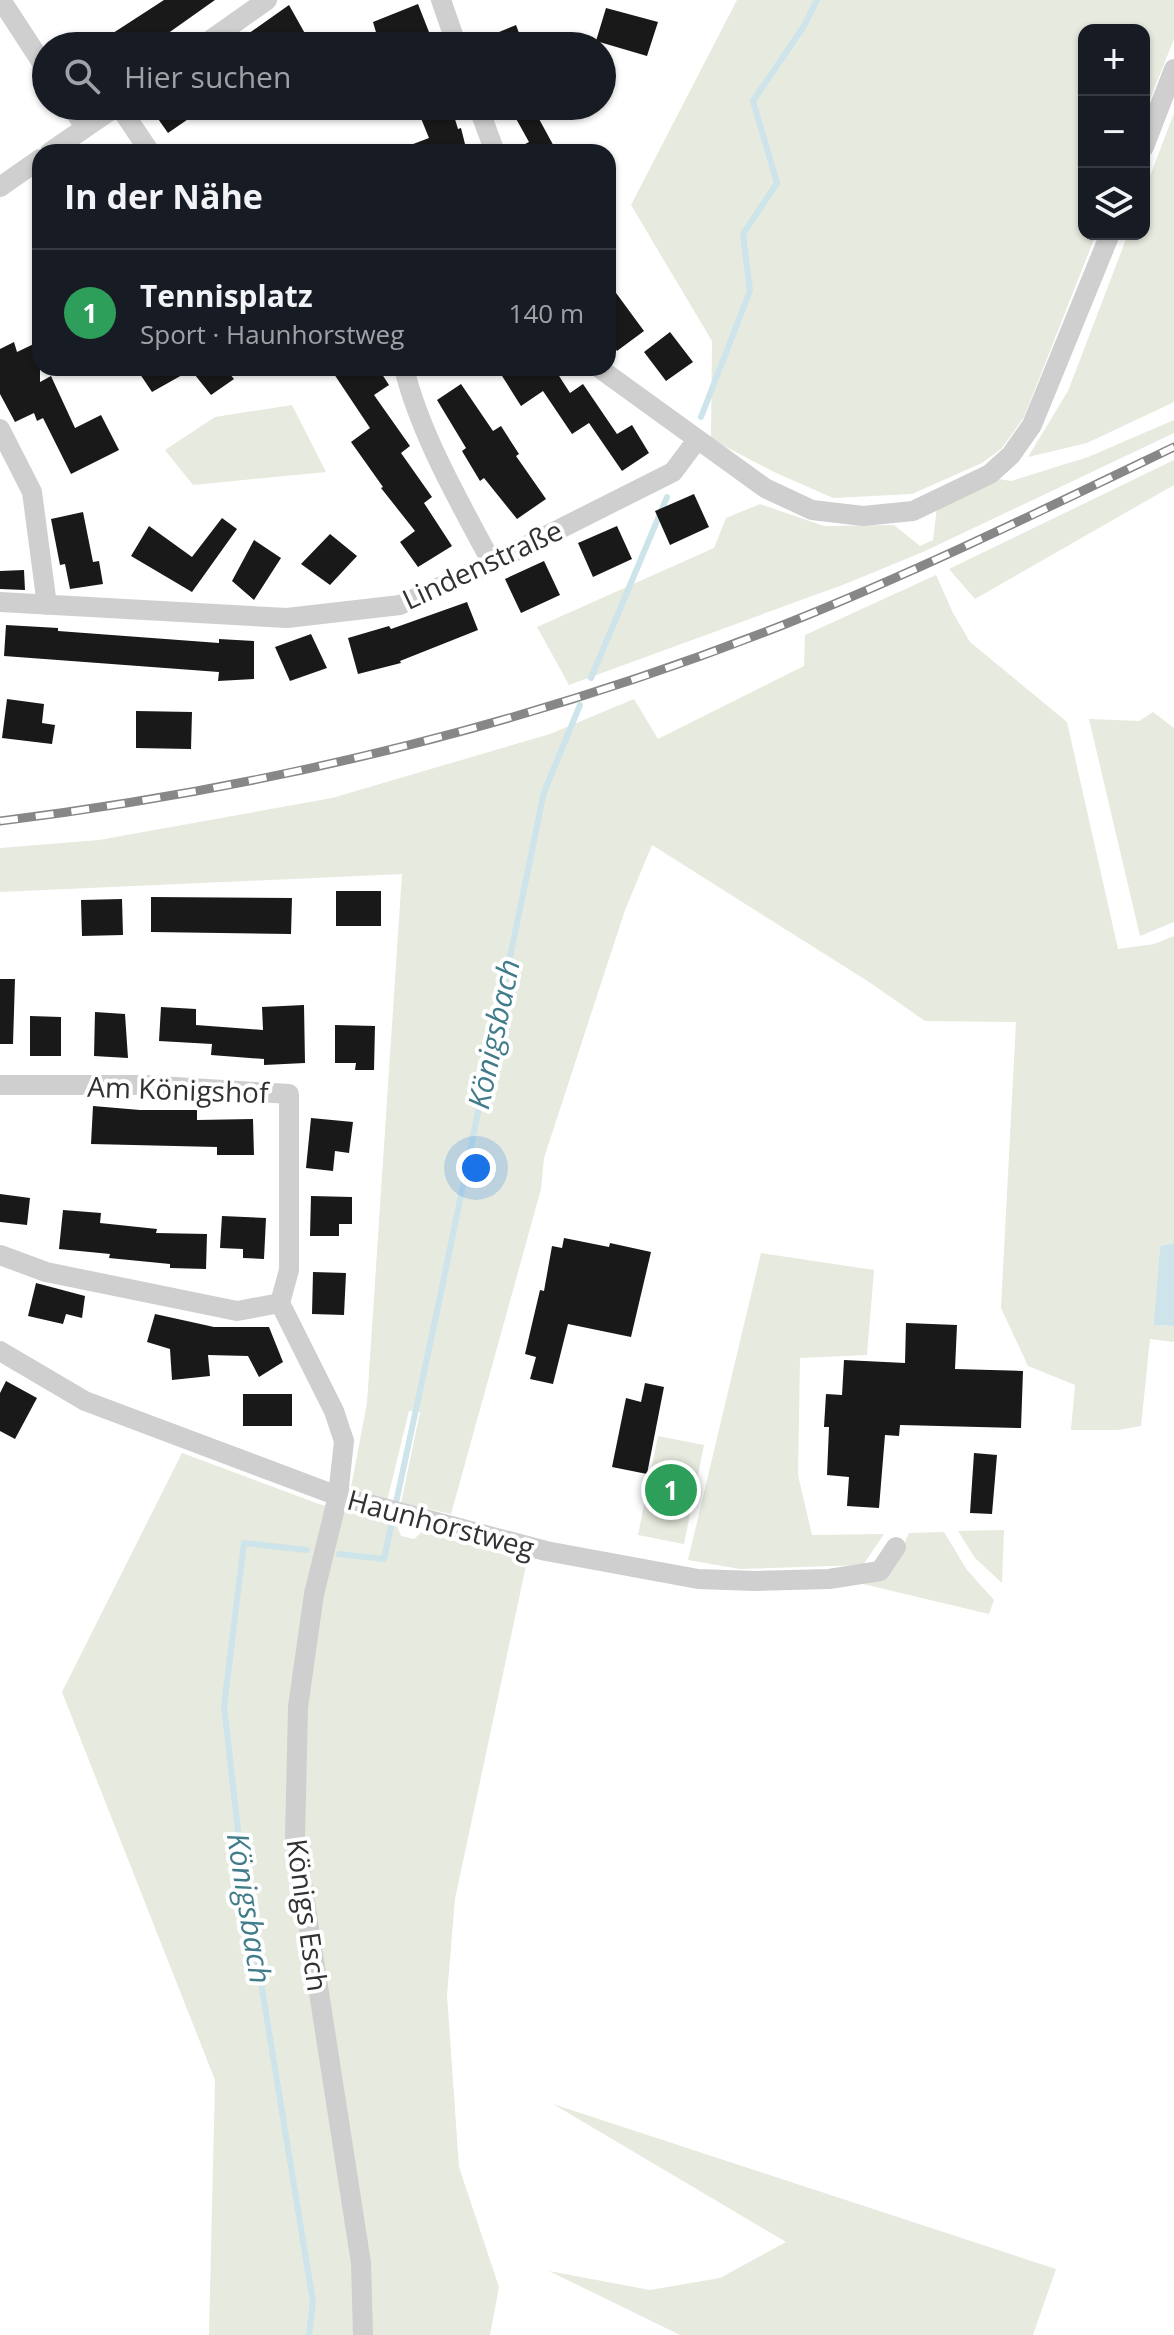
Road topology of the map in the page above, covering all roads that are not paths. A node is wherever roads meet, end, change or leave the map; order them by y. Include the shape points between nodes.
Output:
1 (1, 0) edge
2 (267, 0) edge
3 (441, 0) edge
4 (222, 32) edge
5 (452, 32) edge
6 (32, 48) edge
7 (1174, 69) edge
8 (80, 120) edge
9 (96, 120) edge
10 (128, 120) edge
11 (483, 120) edge
12 (85, 127) junction
13 (1150, 131) edge
14 (61, 144) edge
15 (144, 144) edge
16 (492, 144) edge
17 (32, 165) edge
18 (0, 187) edge
19 (1108, 240) edge
20 (406, 376) edge
21 (610, 376) edge
22 (0, 429) edge
23 (697, 440) junction
24 (492, 563) junction
25 (0, 602) edge
26 (47, 605) junction
27 (0, 1085) edge
28 (0, 1255) edge
29 (280, 1303) junction
30 (0, 1351) edge
31 (338, 1496) junction
32 (896, 1547) dead end
33 (363, 2335) edge

1 - 6 street
2 - 4 street
3 - 5 street
7 - 13 street
8 - 12 street
9 - 12 street
10 - 15 street
11 - 16 street
12 - 14 street
17 - 18 street
19 - 23 street via 1032,425 990,474 913,511 863,516 812,510 765,488
20 - 24 street via 447,479
21 - 23 street
22 - 26 street via 32,492
23 - 24 street, Lindenstraße via 673,472
24 - 26 street, Lindenstraße via 400,605 287,618
25 - 26 street, Lindenstraße
27 - 29 street, Am Königshof via 144,1085 289,1094 289,1270
28 - 29 street via 46,1272 237,1311
29 - 31 street via 344,1441
30 - 31 street, Haunhorstweg via 85,1401
31 - 32 street, Haunhorstweg via 546,1551 698,1579 755,1581 880,1571
31 - 33 street, Königs Esch via 314,1594 298,1707 295,1838 361,2263

